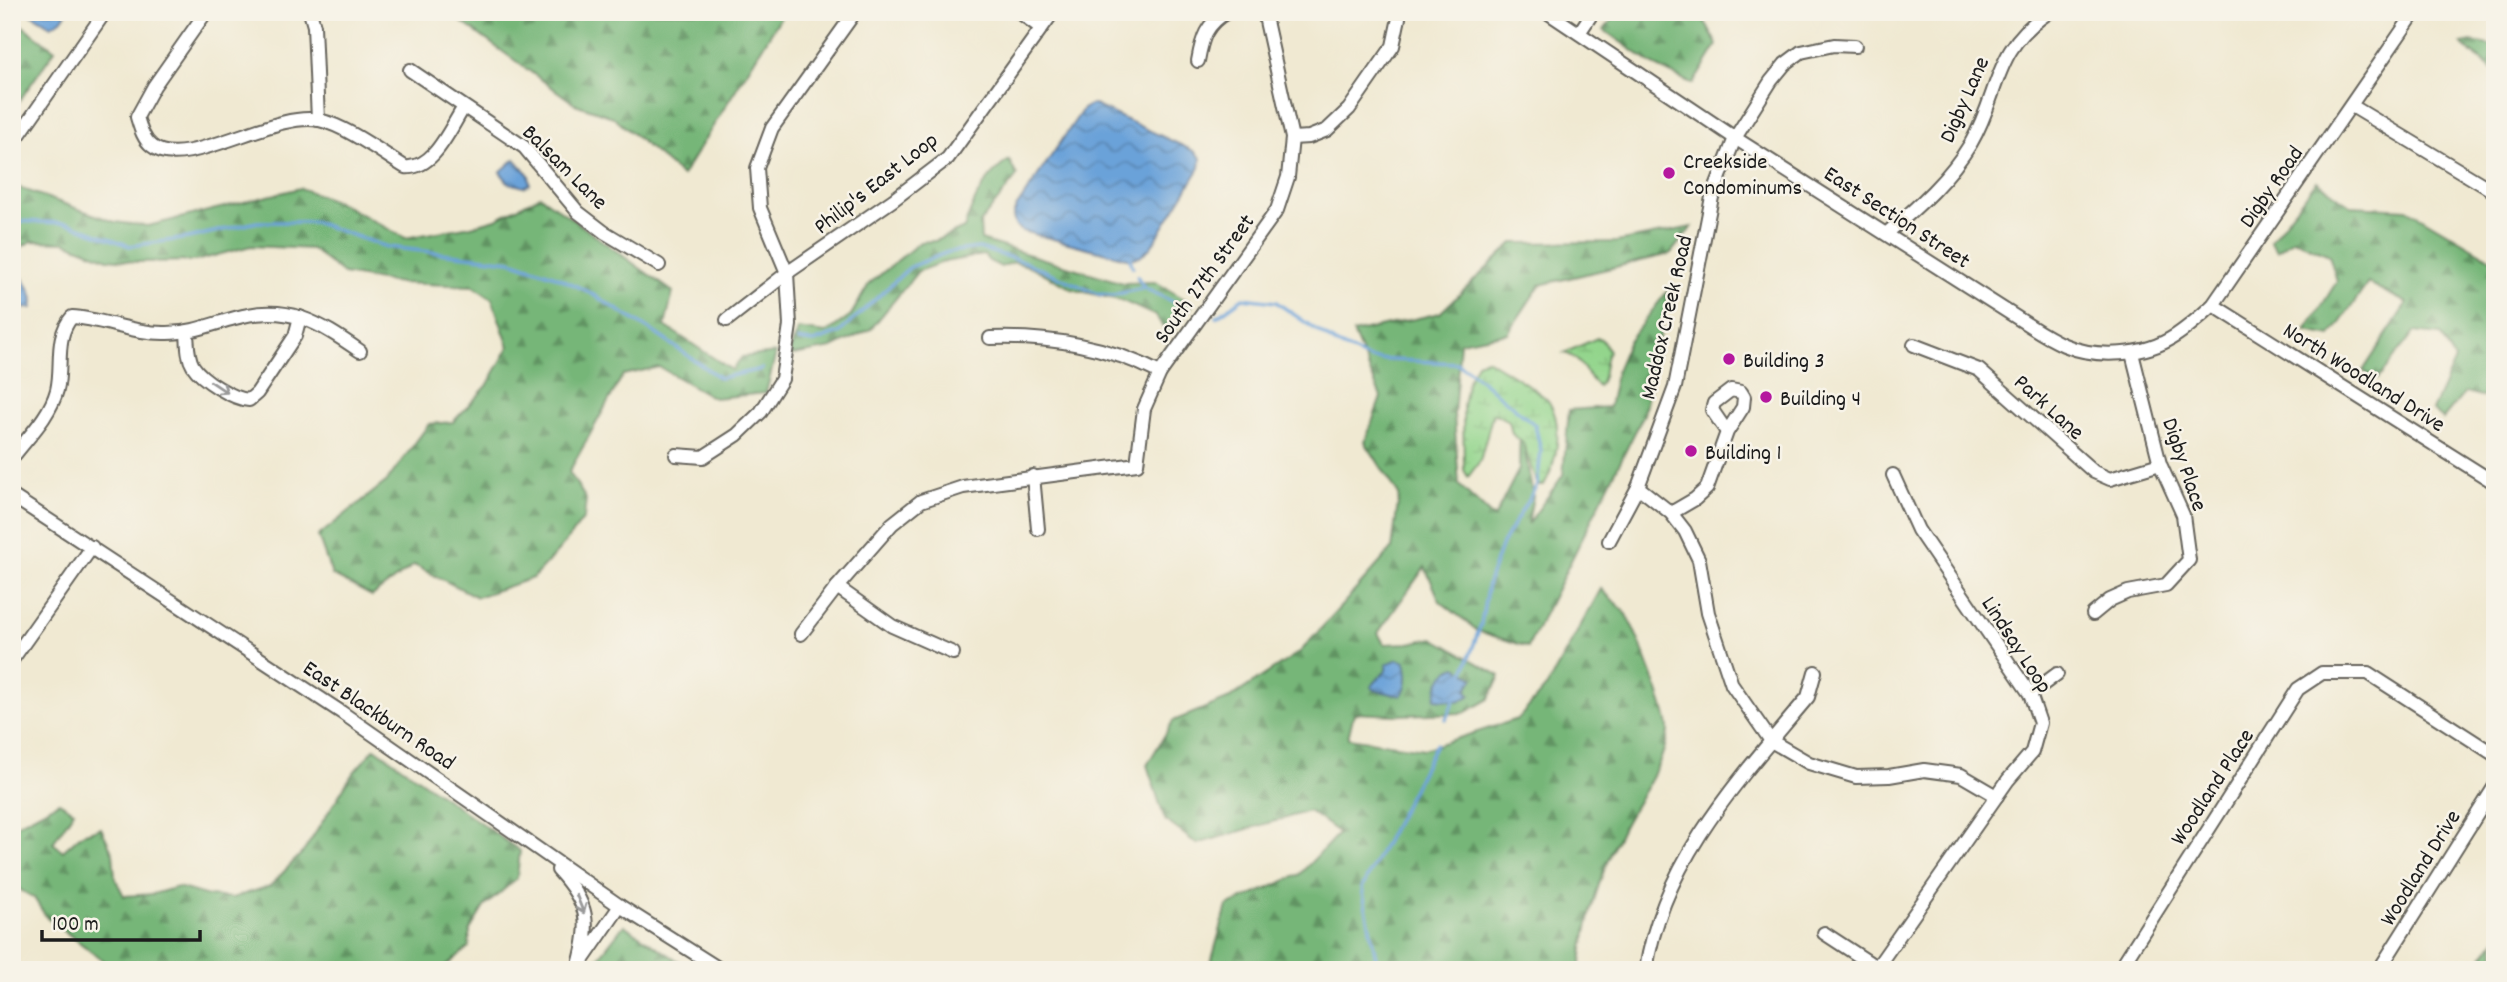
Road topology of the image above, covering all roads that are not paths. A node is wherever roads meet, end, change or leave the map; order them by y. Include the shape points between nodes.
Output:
1 (105, 12) edge
2 (206, 12) edge
3 (310, 12) edge
4 (855, 12) edge
5 (1019, 12) edge
6 (1053, 12) edge
7 (1227, 12) edge
8 (1265, 12) edge
9 (1548, 12) edge
10 (1593, 12) edge
11 (2049, 12) edge
12 (2415, 12) edge
13 (1399, 18) dead end
14 (1041, 28) junction
15 (1579, 33) junction
16 (1855, 47) dead end
17 (1198, 61) dead end
18 (410, 70) dead end
19 (2352, 106) junction
20 (464, 107) junction
21 (318, 120) junction
22 (1292, 138) junction
23 (1735, 138) junction
24 (12, 145) edge
25 (2495, 192) edge
26 (1887, 233) junction
27 (659, 265) dead end
28 (788, 273) junction
29 (2213, 305) junction
30 (300, 317) junction
31 (727, 320) dead end
32 (187, 333) junction
33 (990, 338) dead end
34 (1914, 345) dead end
35 (360, 351) dead end
36 (2132, 353) junction
37 (1160, 373) junction
38 (1727, 432) dead end
39 (676, 455) dead end
40 (12, 458) edge
41 (2160, 464) junction
42 (1893, 475) dead end
43 (1033, 476) junction
44 (2495, 483) edge
45 (1638, 487) junction
46 (12, 496) edge
47 (1671, 513) junction
48 (1038, 529) dead end
49 (1609, 541) dead end
50 (92, 547) junction
51 (837, 587) junction
52 (2093, 614) dead end
53 (801, 634) dead end
54 (953, 653) dead end
55 (12, 660) edge
56 (1815, 672) dead end
57 (2057, 674) dead end
58 (2030, 694) junction
59 (1771, 741) junction
60 (2495, 755) edge
61 (2495, 786) edge
62 (1997, 796) junction
63 (544, 853) junction
64 (620, 906) junction
65 (1825, 933) dead end
66 (578, 967) edge
67 (1875, 968) edge
68 (721, 970) edge
69 (1646, 970) edge
70 (2119, 970) edge
71 (2379, 970) edge

1 - 24 street
2 - 21 street via 137,117 152,148 175,153 194,150 277,123
3 - 21 street
4 - 28 street via 772,128 757,167 760,208
5 - 14 street
6 - 14 street, Philip's East Loop
7 - 17 street via 1203,35
8 - 22 street, South 27th Street
9 - 15 street, East Section Street
10 - 15 street
11 - 26 street, Digby Lane via 2032,23 2008,51 1965,152 1946,177
12 - 19 street, Digby Road
13 - 22 street via 1393,46 1349,109 1327,130
14 - 28 street, Philip's East Loop via 948,158
15 - 23 street, East Section Street
16 - 23 street, Maddox Creek Road via 1834,45 1801,52 1771,81
18 - 20 street, Balsam Lane
19 - 25 street
19 - 29 street, Digby Road
20 - 21 street via 434,153 414,168
20 - 27 street, Balsam Lane via 524,147 578,212
22 - 37 street, South 27th Street via 1288,177 1277,210
23 - 26 street, East Section Street
23 - 45 street, Maddox Creek Road via 1712,197 1675,387
26 - 36 street, East Section Street via 2064,345 2100,353
28 - 31 street, Philip's East Loop
28 - 39 street via 790,325 782,379 761,412 737,435 703,457
29 - 36 street, Digby Road via 2174,337
29 - 44 street, North Woodland Drive
30 - 32 street via 266,313
32 -> 30 street via 192,365 200,374 229,394 249,400 295,336
30 - 35 street via 324,326
32 - 40 street via 140,331 72,317 61,337 57,389 50,408
33 - 37 street via 1027,336 1076,345 1122,355
34 - 41 street, Park Lane via 1979,370 2094,472 2110,479
36 - 41 street, Digby Place
37 - 43 street, South 27th Street via 1144,409 1136,464
38 - 47 street via 1707,488
41 - 52 street, Digby Place via 2183,515 2189,560 2166,585 2128,592
42 - 58 street, Lindsay Loop via 1918,530
43 - 48 street
43 - 51 street via 963,487 921,500 892,524
45 - 47 street
45 - 49 street, Maddox Creek Road
46 - 50 street, East Blackburn Road
47 - 59 street via 1699,560 1709,613 1732,685
50 - 55 street
50 - 63 street, East Blackburn Road
51 - 53 street
51 - 54 street via 892,626
56 - 59 street via 1808,697
57 - 58 street
58 - 62 street, Lindsay Loop via 2040,723 2032,752
59 - 62 street via 1810,763 1856,777 1924,770 1961,775
59 - 69 street via 1707,823 1684,862 1663,903 1650,940
60 - 70 street, Woodland Place via 2368,673 2322,673 2298,688
61 - 71 street, Woodland Drive
62 - 67 street, Lindsay Loop
63 - 64 street, East Blackburn Road
63 -> 66 street via 571,883 583,905 588,926
64 - 66 street
64 - 68 street, East Blackburn Road
65 - 67 street

